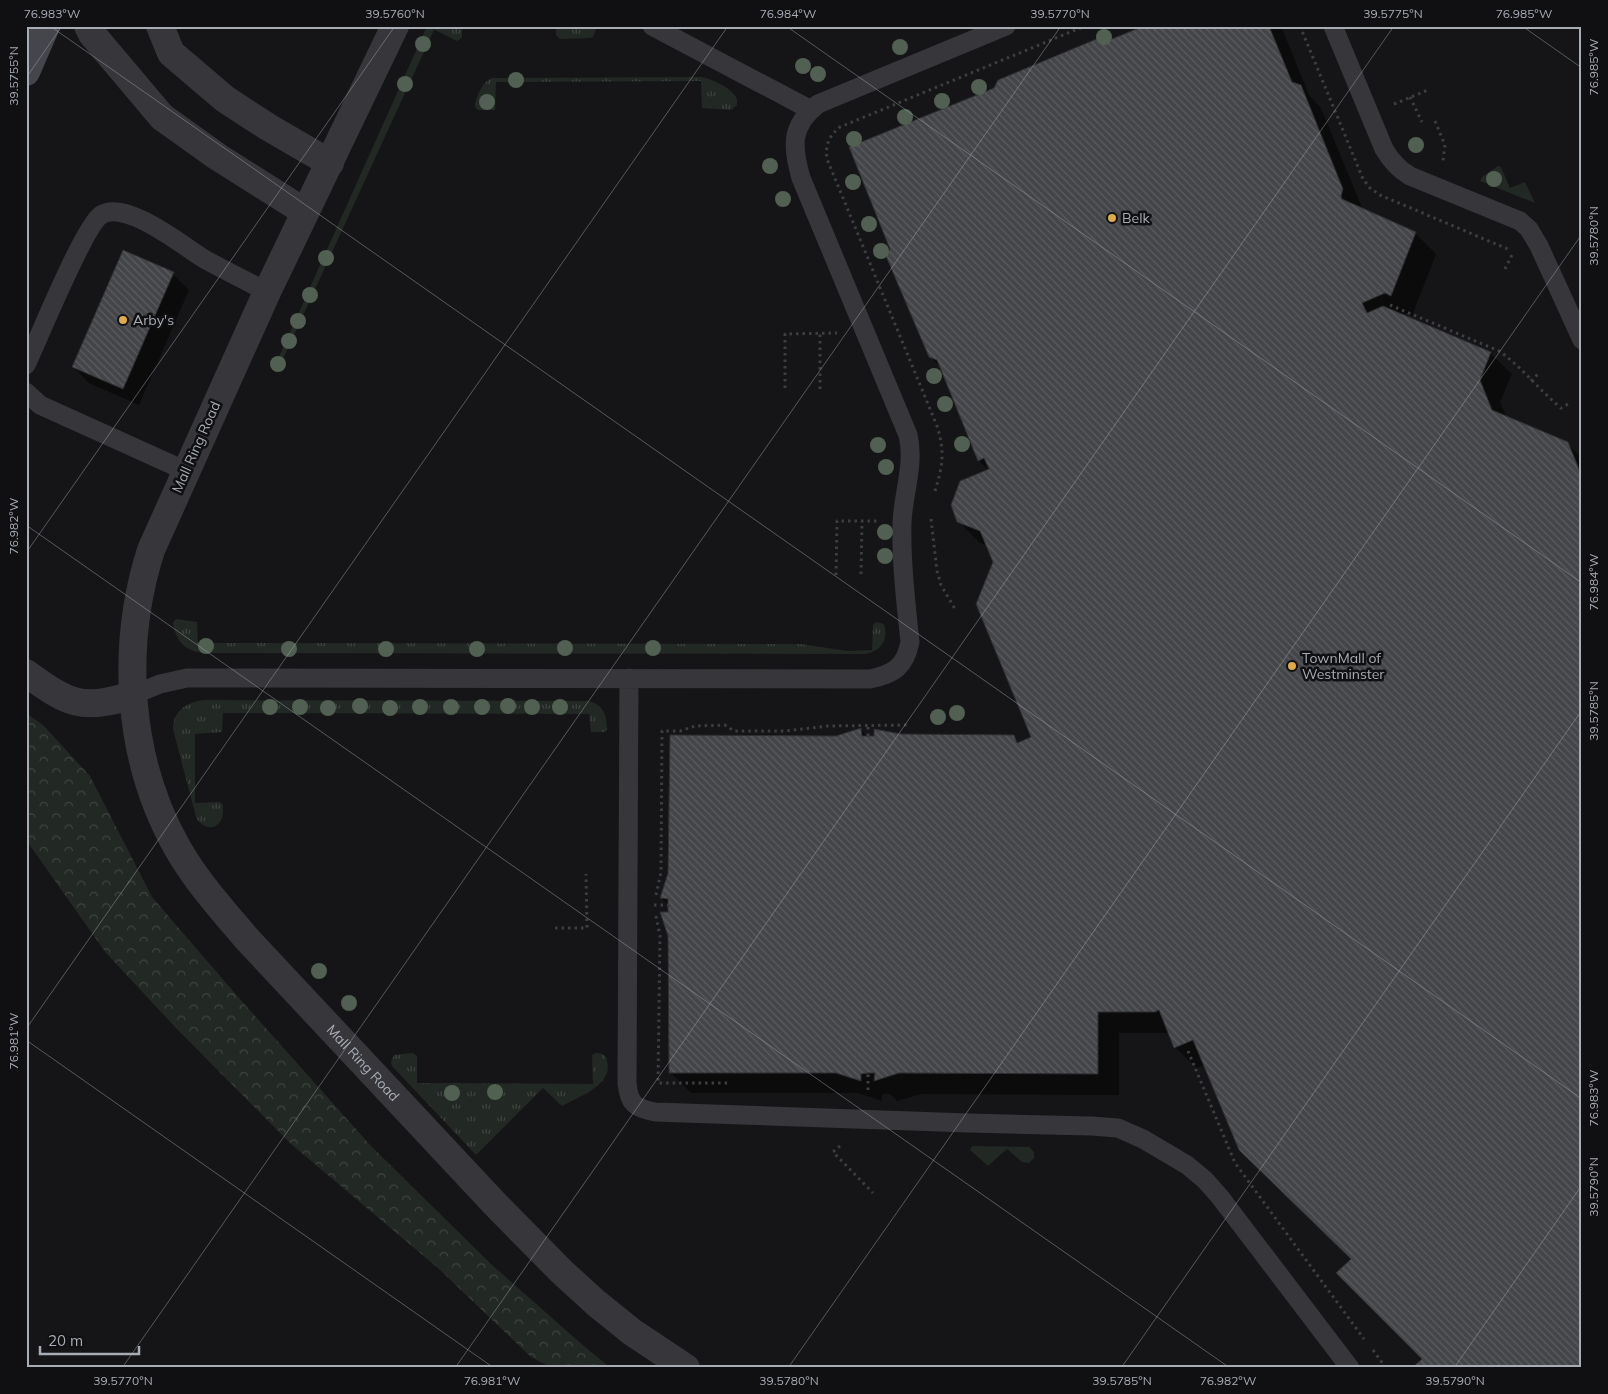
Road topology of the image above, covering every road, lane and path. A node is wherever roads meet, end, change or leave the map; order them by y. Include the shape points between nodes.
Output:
1 (46, 26) edge
2 (88, 26) edge
3 (160, 26) edge
4 (395, 26) edge
5 (652, 26) edge
6 (1006, 26) edge
7 (1085, 26) edge
8 (1333, 26) edge
9 (1051, 35) dead end
10 (1054, 39) junction
11 (26, 72) edge
12 (1428, 90) dead end
13 (1410, 98) junction
14 (1389, 106) dead end
15 (811, 110) junction
16 (1435, 121) dead end
17 (1422, 122) dead end
18 (330, 163) junction
19 (1443, 166) dead end
20 (306, 212) junction
21 (267, 292) junction
22 (1390, 305) dead end
23 (841, 333) dead end
24 (820, 334) junction
25 (1582, 340) edge
26 (26, 365) edge
27 (1538, 374) dead end
28 (1531, 381) junction
29 (785, 388) dead end
30 (820, 389) dead end
31 (26, 392) edge
32 (1568, 404) dead end
33 (186, 471) junction
34 (934, 495) dead end
35 (930, 515) dead end
36 (862, 521) junction
37 (886, 521) dead end
38 (861, 574) dead end
39 (836, 575) dead end
40 (955, 608) dead end
41 (26, 672) edge
42 (629, 678) junction
43 (133, 695) junction
44 (908, 725) dead end
45 (868, 726) junction
46 (868, 736) dead end
47 (586, 874) dead end
48 (654, 905) junction
49 (668, 905) dead end
50 (555, 928) dead end
51 (1188, 1051) dead end
52 (868, 1073) dead end
53 (730, 1083) dead end
54 (868, 1090) dead end
55 (843, 1143) dead end
56 (873, 1193) dead end
57 (686, 1368) edge
58 (1350, 1368) edge
59 (1386, 1368) edge

1 - 11 street
2 - 20 street via 162,117 218,157
3 - 18 street via 171,53 225,99
4 - 18 street, Mall Ring Road
5 - 15 lane
6 - 15 lane via 827,100
7 - 10 path
8 - 25 lane via 1384,149 1393,163 1410,176 1520,221 1539,246
9 - 10 path
10 - 34 path via 840,127 828,141 827,159 937,426 943,455
12 - 13 path
13 - 14 path
13 - 17 path
15 - 42 lane via 795,134 795,157 801,178 911,446 911,469 903,501 902,526 910,642 907,656 898,668 885,676 870,679
16 - 19 path via 1445,145
18 - 20 street, Mall Ring Road
20 - 21 street, Mall Ring Road
21 - 26 lane via 207,260 154,226 128,214 113,212 101,215 86,235
21 - 33 street, Mall Ring Road
22 - 28 path via 1499,351
23 - 24 path
24 - 29 path via 785,334
24 - 30 path
27 - 28 path
28 - 32 path via 1561,408
31 - 33 lane via 40,405
33 - 43 street, Mall Ring Road via 144,573 134,647
35 - 40 path via 937,571
36 - 37 path
36 - 38 path
36 - 39 path via 837,520
41 - 43 street via 70,701 90,704 112,702
42 - 43 lane via 187,678
42 - 58 lane via 626,1083 628,1096 635,1105 655,1112 1090,1126 1131,1132 1187,1165 1220,1197
43 - 57 street, Mall Ring Road via 137,734 160,812 178,849 211,896 335,1034 562,1272 632,1332
44 - 45 path
45 - 46 path
45 - 48 path via 734,731 725,725 662,731 660,872
47 - 50 path via 587,928
48 - 49 path
48 - 53 path via 660,936 658,1083
51 - 59 path via 1235,1163
52 - 54 path
55 - 56 path via 833,1152

